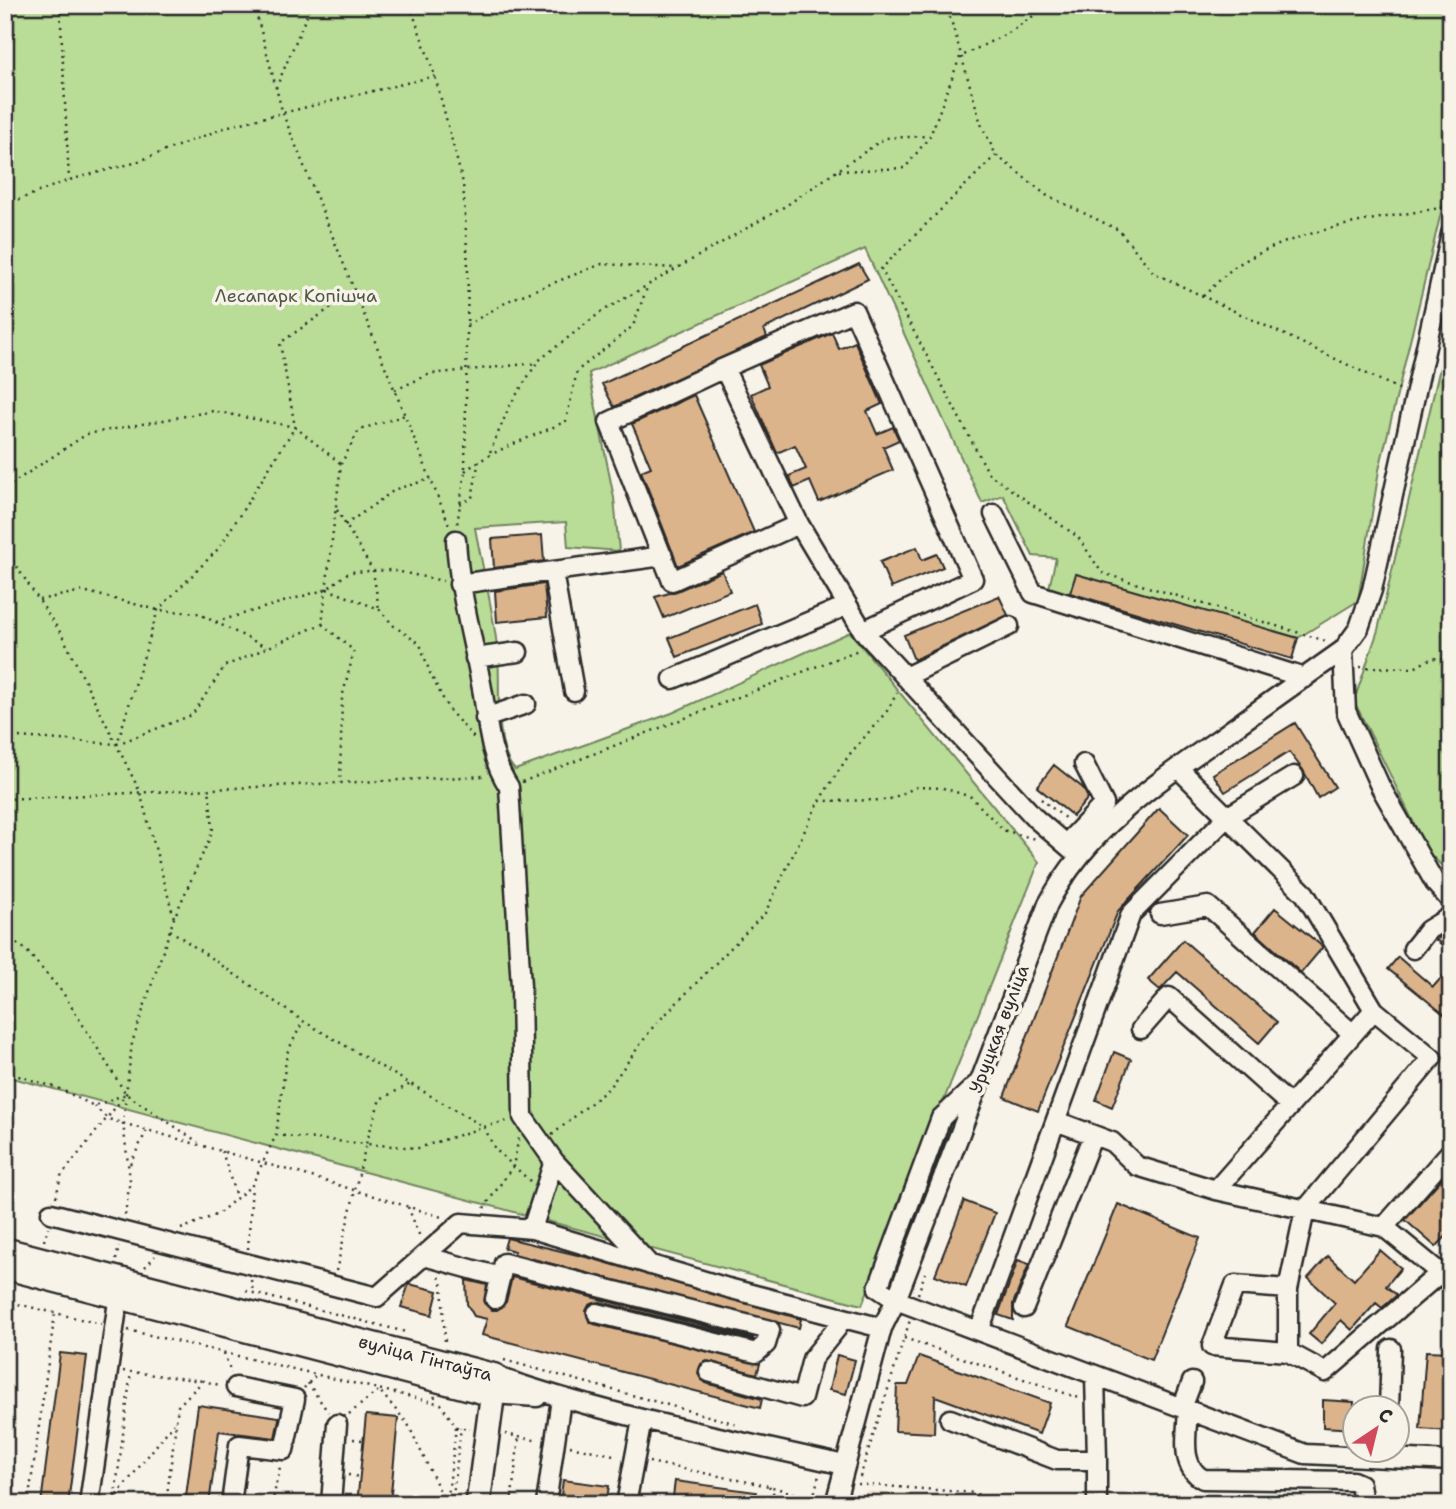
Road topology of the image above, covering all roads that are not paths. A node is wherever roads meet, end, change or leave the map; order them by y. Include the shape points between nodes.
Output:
1 (1451, 234) edge
2 (724, 368) junction
3 (994, 514) dead end
4 (799, 524) junction
5 (455, 539) road end
6 (663, 556) junction
7 (553, 572) junction
8 (459, 584) junction
9 (846, 607) junction
10 (1009, 626) dead end
11 (869, 638) junction
12 (518, 652) dead end
13 (475, 658) junction
14 (1343, 659) junction
15 (905, 677) junction
16 (673, 678) dead end
17 (1305, 678) junction
18 (574, 691) dead end
19 (526, 704) dead end
20 (485, 718) junction
21 (1084, 764) dead end
22 (1178, 768) junction
23 (1294, 776) dead end
24 (1227, 817) junction
25 (1066, 844) junction
26 (1451, 901) edge
27 (1160, 914) dead end
28 (1451, 916) edge
29 (1413, 949) dead end
30 (1374, 1010) junction
31 (1141, 1029) dead end
32 (1353, 1034) junction
33 (1290, 1105) junction
34 (1056, 1121) junction
35 (1093, 1135) junction
36 (1451, 1151) edge
37 (554, 1161) junction
38 (1216, 1190) junction
39 (1305, 1210) junction
40 (51, 1213) road end
41 (1384, 1227) junction
42 (532, 1229) junction
43 (424, 1256) junction
44 (6, 1262) edge
45 (650, 1265) junction
46 (500, 1277) junction
47 (1446, 1278) edge
48 (119, 1280) junction
49 (1288, 1289) junction
50 (495, 1299) dead end
51 (896, 1300) junction
52 (1024, 1308) dead end
53 (597, 1313) dead end
54 (840, 1318) junction
55 (882, 1328) junction
56 (979, 1331) junction
57 (1391, 1349) dead end
58 (1288, 1352) junction
59 (709, 1372) dead end
60 (1095, 1375) junction
61 (495, 1376) junction
62 (1192, 1382) dead end
63 (236, 1387) road end
64 (1389, 1394) edge
65 (561, 1399) junction
66 (1185, 1409) junction
67 (950, 1419) dead end
68 (642, 1420) junction
69 (337, 1424) road end
70 (1340, 1454) edge
71 (1410, 1457) edge
72 (846, 1459) junction
73 (1097, 1460) junction
74 (1451, 1461) edge
75 (89, 1504) edge
76 (231, 1504) edge
77 (331, 1504) edge
78 (478, 1504) edge
79 (546, 1504) edge
80 (626, 1504) edge
81 (835, 1504) edge
82 (1097, 1504) edge
83 (1363, 1504) edge

1 - 14 street via 1369,601
2 - 4 street
2 - 6 street via 609,422
2 - 11 street via 854,311 973,579
3 - 17 street via 1033,593
4 - 6 street via 672,580
4 - 9 street
5 - 8 street
6 - 7 street
7 - 8 street
7 - 18 street
8 - 13 street
9 - 11 street
9 - 16 street
10 - 15 street
11 - 15 street
12 - 13 street
13 - 20 street
14 - 17 street
14 - 26 street via 1346,711 1435,883
15 - 25 street via 1036,819
17 - 22 street
19 - 20 street
20 - 37 street via 502,775 521,987 523,1117
21 - 25 street via 1104,804
22 - 24 street
22 - 25 street via 1103,827
23 - 24 street
24 - 30 street via 1305,894
24 - 34 street via 1131,914
25 - 51 street, Уруцкая вуліца via 1048,904
27 - 32 street via 1208,906
28 - 29 street via 1428,930
30 - 32 street
30 - 39 street via 1432,1058
31 - 33 street via 1169,997
32 - 33 street
33 - 38 street
34 - 35 street
34 - 56 street
35 - 38 street via 1112,1142 1138,1166
35 - 52 street
36 - 41 street
37 - 42 street
37 - 45 street
38 - 39 street
39 - 41 street
39 - 49 street
40 - 43 street via 377,1297
41 - 47 street
42 - 43 street via 468,1224
42 - 45 street
43 - 46 street
44 - 48 main road, вуліца Гінтаўта
45 - 54 street
46 - 50 street
46 - 53 street via 504,1262 770,1330 766,1344 756,1353
47 - 58 street via 1325,1372
48 - 61 main road, вуліца Гінтаўта
48 - 75 street
49 - 58 street
49 - 58 street via 1235,1285 1212,1346
51 - 55 street, Уруцкая вуліца
51 - 56 street
54 - 55 street
54 - 59 street via 812,1359 802,1398
55 - 72 street, Уруцкая вуліца
56 - 60 street
57 - 64 street
60 - 66 street
60 - 73 street
61 - 65 street
61 - 78 main road
62 - 66 street
63 - 76 street via 295,1399 284,1450 239,1445
65 - 68 street
65 - 79 street
66 - 70 street via 1305,1454
66 - 83 street via 1187,1461 1192,1473 1203,1479 1353,1481 1360,1484
67 - 73 street via 1057,1460
68 - 72 street
68 - 80 street
69 - 77 street
71 - 74 street
72 - 81 street, Уруцкая вуліца
73 - 82 street

